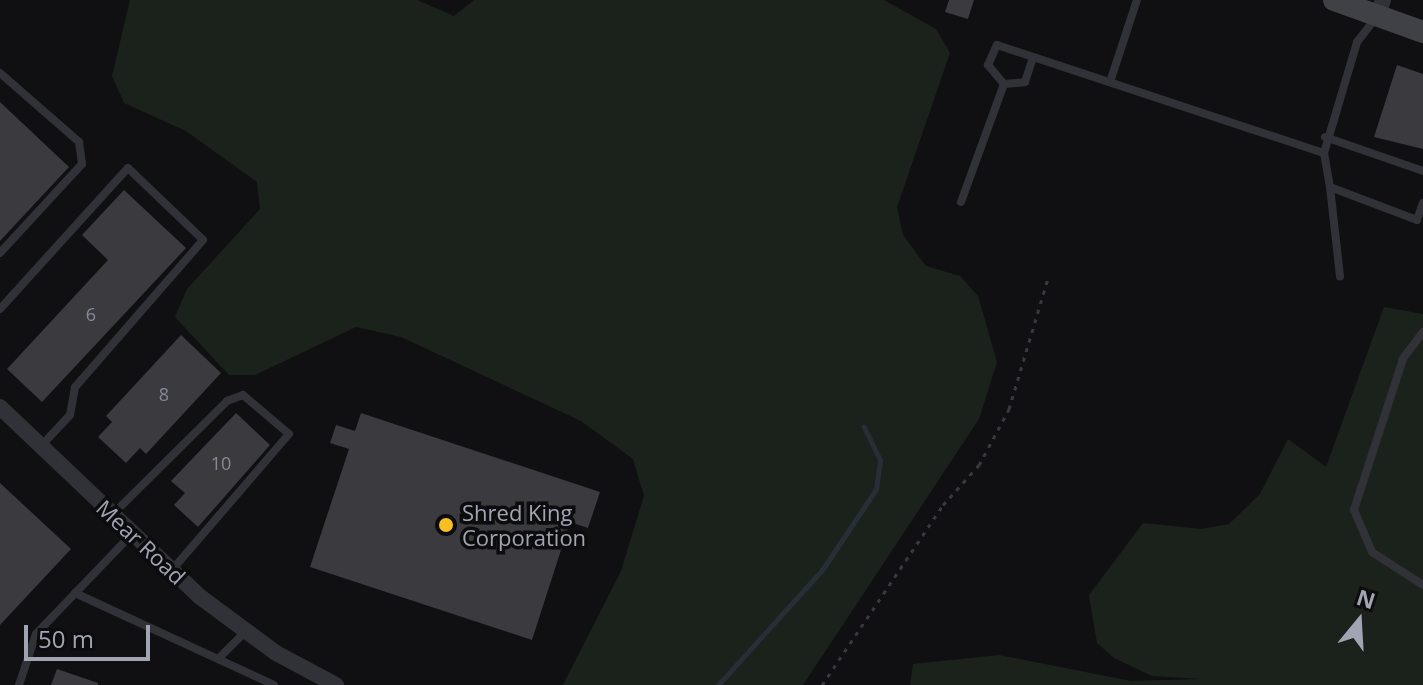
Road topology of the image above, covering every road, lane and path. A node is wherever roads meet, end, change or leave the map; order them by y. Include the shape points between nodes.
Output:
1 (1137, 0) edge
2 (1334, 0) edge
3 (1380, 8) edge
4 (1423, 32) edge
5 (1033, 57) junction
6 (0, 73) edge
7 (1110, 82) junction
8 (1004, 84) junction
9 (1325, 137) junction
10 (1324, 153) junction
11 (1423, 171) edge
12 (1330, 187) junction
13 (961, 202) dead end
14 (1423, 203) edge
15 (0, 253) edge
16 (1049, 275) dead end
17 (1340, 276) dead end
18 (0, 309) edge
19 (1423, 332) edge
20 (0, 407) edge
21 (41, 446) junction
22 (112, 515) junction
23 (132, 534) junction
24 (171, 571) junction
25 (1423, 585) edge
26 (75, 593) junction
27 (245, 632) junction
28 (218, 659) junction
29 (19, 685) edge
30 (274, 685) edge
31 (336, 685) edge
32 (822, 685) edge

1 - 7 lane
2 - 3 main road
3 - 4 main road
3 - 9 lane via 1357,42
5 - 7 lane
5 - 8 lane via 1025,82
5 - 8 lane via 997,45 988,65
6 - 15 lane via 79,142 82,164
7 - 10 lane
8 - 13 lane
9 - 10 lane
9 - 11 lane
10 - 12 lane
12 - 14 lane via 1417,220
12 - 17 lane
16 - 32 path via 1009,409 979,465 943,505
18 - 21 lane via 128,168 203,240 75,387 70,415
19 - 25 lane via 1403,359 1354,510 1372,552
20 - 21 street, Mear Road
21 - 22 street, Mear Road
22 - 23 street, Mear Road
22 - 24 lane via 227,401 243,395 289,434
23 - 24 street, Mear Road
23 - 26 lane
24 - 27 street, Mear Road
26 - 28 lane
26 - 29 lane via 36,634
27 - 28 lane
27 - 31 street, Mear Road
28 - 30 lane

